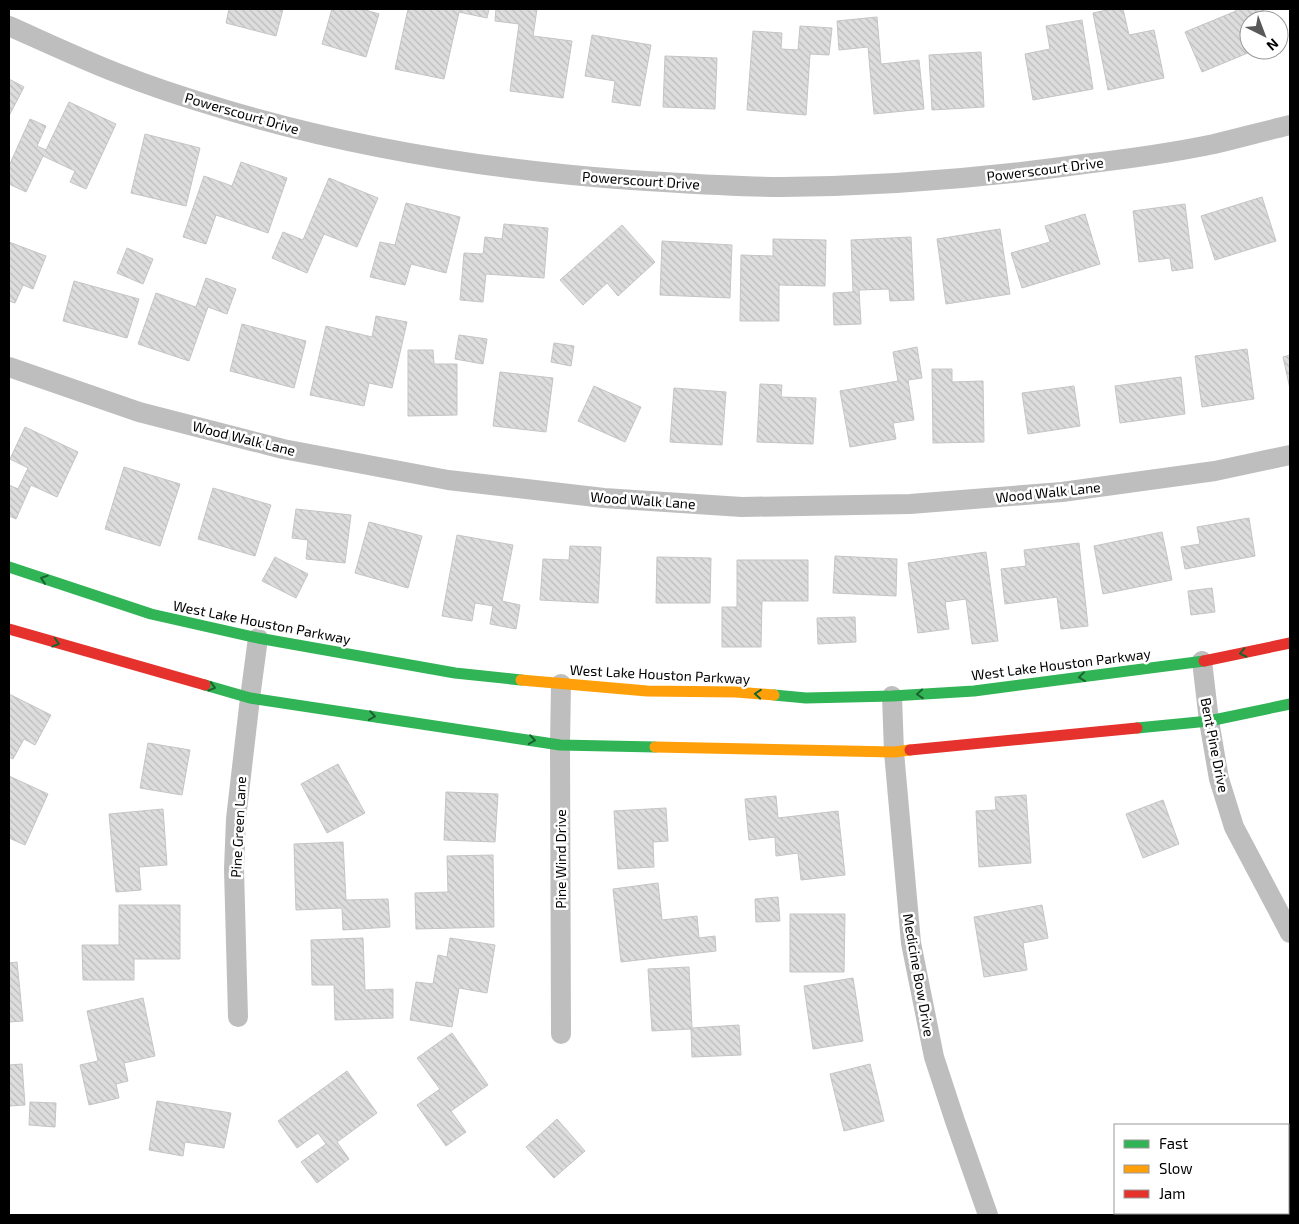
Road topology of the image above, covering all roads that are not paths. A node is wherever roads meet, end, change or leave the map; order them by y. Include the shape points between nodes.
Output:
1 (9, 26) edge
2 (1290, 125) edge
3 (9, 367) edge
4 (1290, 455) edge
5 (9, 567) edge
6 (9, 629) edge
7 (258, 638) junction
8 (1290, 643) edge
9 (1202, 662) junction
10 (561, 684) junction
11 (892, 696) junction
12 (250, 698) junction
13 (1290, 704) edge
14 (1209, 721) junction
15 (560, 745) junction
16 (894, 752) junction
17 (1290, 933) edge
18 (238, 1016) dead end
19 (561, 1034) dead end
20 (988, 1215) edge

1 - 2 street, Powerscourt Drive via 115,72 268,122 369,146 567,175 781,187 891,184 1021,173 1146,156
3 - 4 street, Wood Walk Lane via 139,412 283,449 448,480 634,500 742,507 910,504 1062,492 1214,471
7 -> 5 main road, West Lake Houston Parkway via 151,614
6 -> 12 main road
7 - 10 main road, West Lake Houston Parkway via 455,673
7 - 12 street, Pine Green Lane
8 -> 9 main road, West Lake Houston Parkway
9 -> 11 main road, West Lake Houston Parkway via 974,691
9 - 14 street, Bent Pine Drive
11 -> 10 main road, West Lake Houston Parkway via 806,698
10 - 15 street, Pine Wind Drive
11 - 16 street, Medicine Bow Drive
12 -> 15 main road
12 - 18 street, Pine Green Lane via 236,819 234,869
13 - 14 main road
14 - 16 main road
14 - 17 street, Bent Pine Drive via 1219,779 1234,826
15 - 16 main road
15 - 19 street, Pine Wind Drive
16 - 20 street, Medicine Bow Drive via 911,943 934,1057

